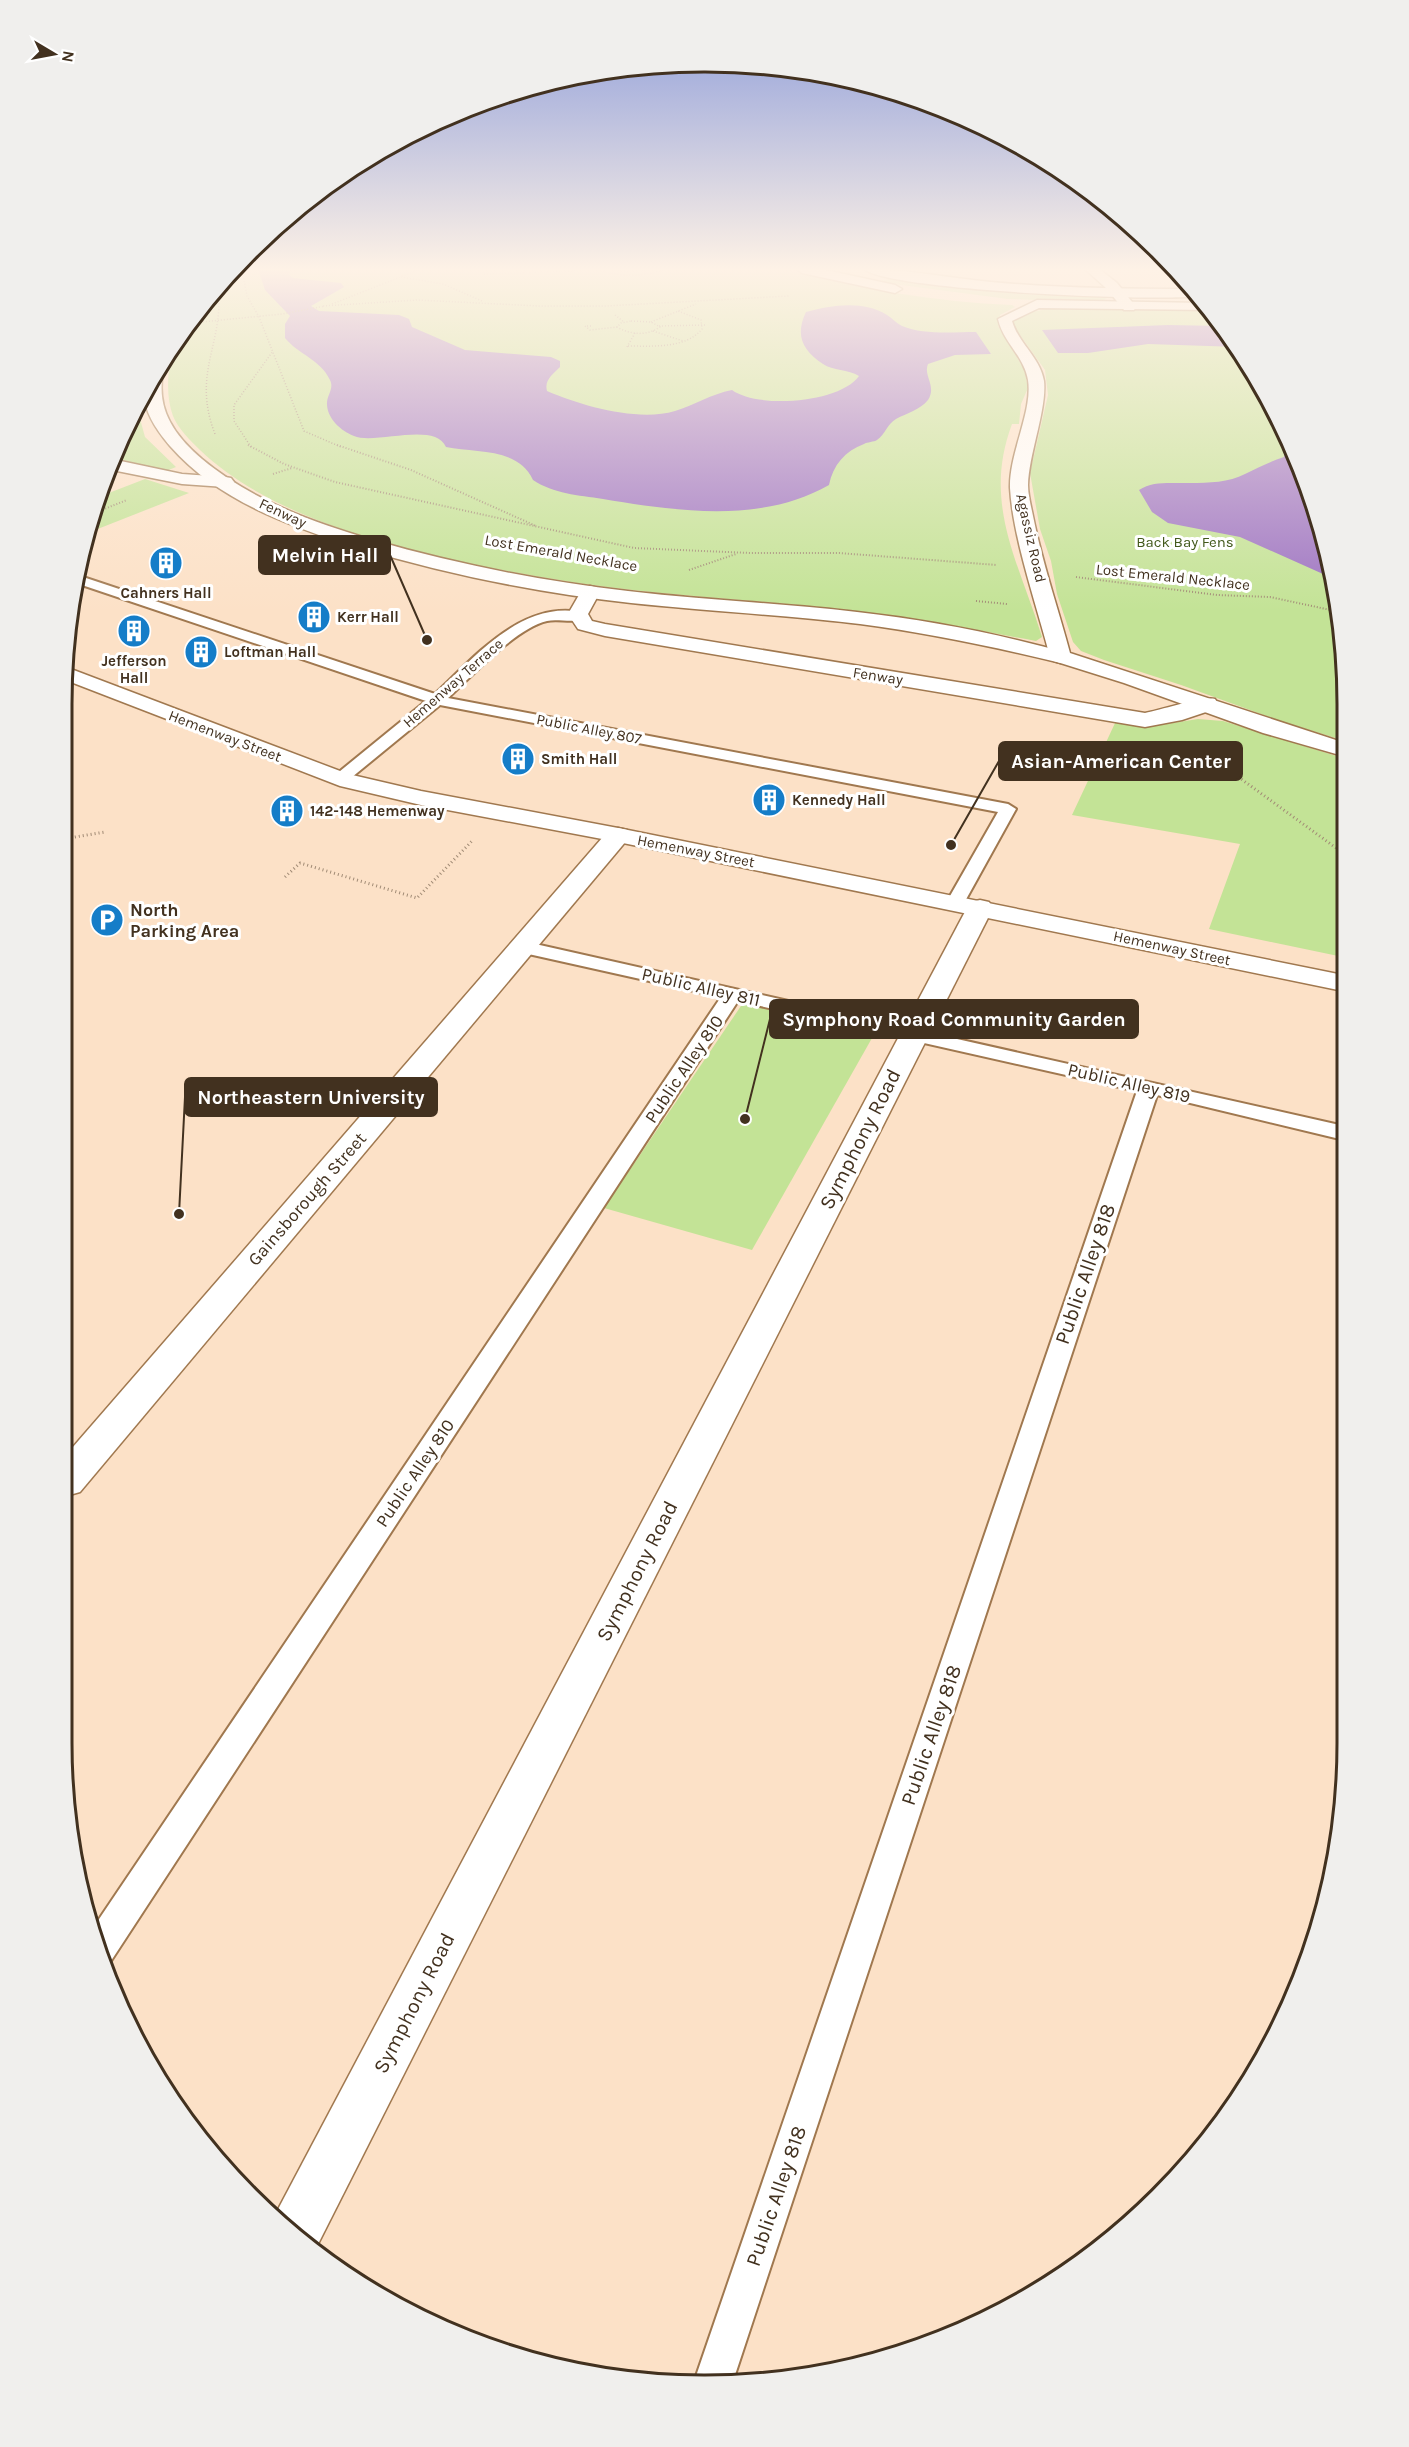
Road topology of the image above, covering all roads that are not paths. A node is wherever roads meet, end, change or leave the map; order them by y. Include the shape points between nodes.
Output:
1 (1036, 383) edge
2 (152, 396) edge
3 (119, 466) edge
4 (225, 482) junction
5 (84, 581) edge
6 (590, 592) junction
7 (580, 616) junction
8 (1061, 657) junction
9 (73, 676) edge
10 (437, 699) junction
11 (1207, 704) junction
12 (1337, 748) edge
13 (340, 779) junction
14 (618, 836) junction
15 (968, 906) junction
16 (522, 947) junction
17 (1337, 982) edge
18 (734, 994) junction
19 (914, 1035) junction
20 (1149, 1087) junction
21 (1337, 1131) edge
22 (72, 1474) edge
23 (104, 1941) edge
24 (298, 2227) edge
25 (715, 2375) edge

1 - 8 main road, Agassiz Road via 1019,488
2 - 4 main road, Fenway via 162,423 185,452
3 - 4 main road, Fenway via 182,479
4 - 6 main road, Fenway via 293,518 378,548 481,573
5 - 10 lane, Public Alley 807
6 - 7 main road
6 - 8 main road, Fenway via 898,624
7 - 10 lane, Hemenway Terrace via 543,617 506,637
7 - 11 main road, Fenway via 585,625 605,630 1145,720 1174,716
8 - 11 main road, Fenway
9 - 13 main road, Hemenway Street
10 - 13 lane, Hemenway Terrace
10 - 15 lane, Public Alley 807 via 1008,809
11 - 12 main road, Fenway
13 - 14 main road, Hemenway Street
14 - 15 main road, Hemenway Street
14 - 16 main road, Gainsborough Street
15 - 17 main road, Hemenway Street
15 - 19 main road, Symphony Road
16 - 18 lane, Public Alley 811
16 - 22 main road, Gainsborough Street
18 - 19 lane, Public Alley 811
18 - 23 lane, Public Alley 810
19 - 20 lane, Public Alley 819
19 - 24 main road, Symphony Road
20 - 21 lane, Public Alley 819
20 - 25 lane, Public Alley 818

